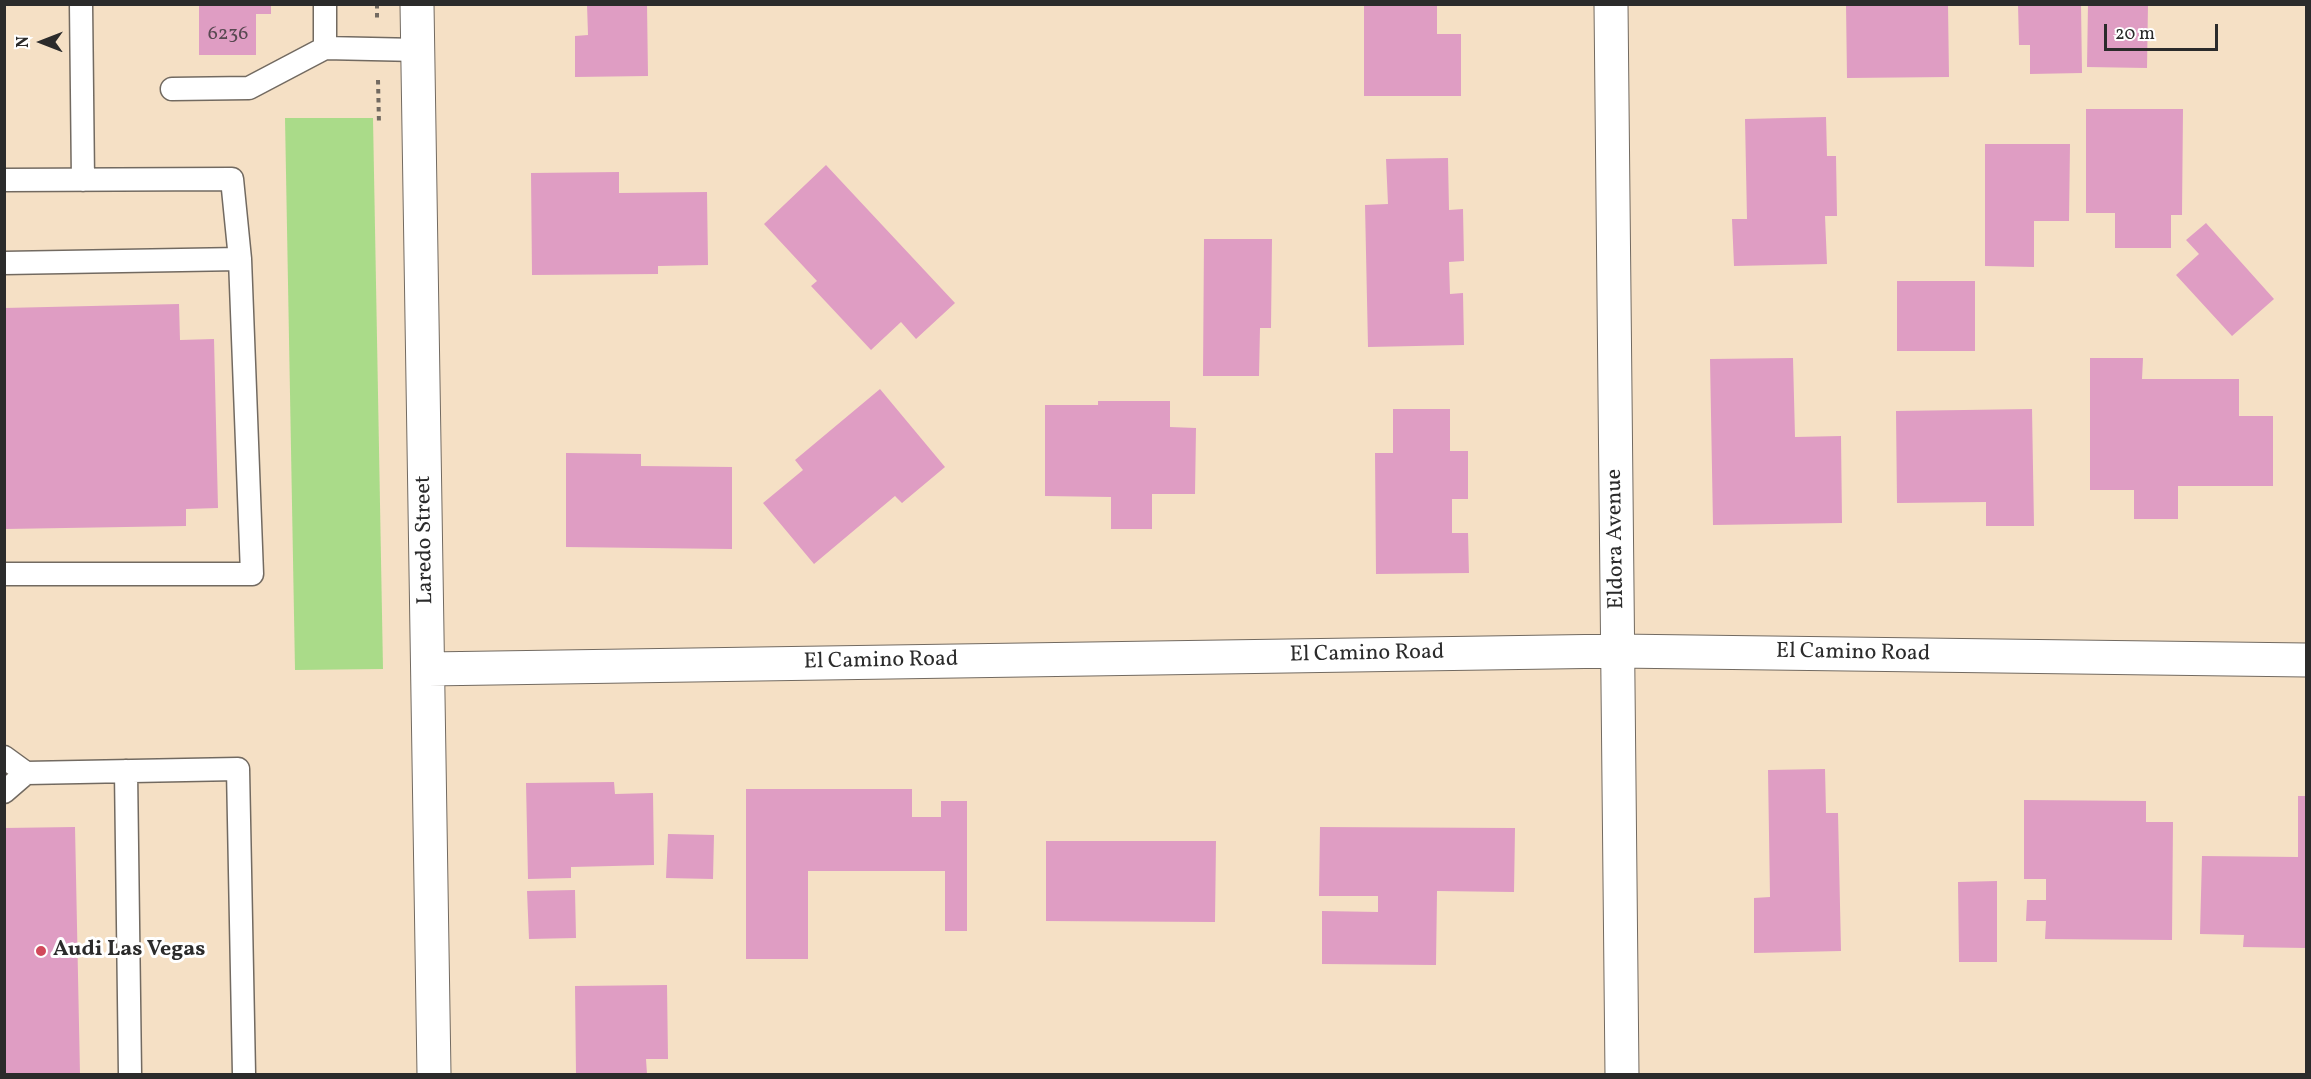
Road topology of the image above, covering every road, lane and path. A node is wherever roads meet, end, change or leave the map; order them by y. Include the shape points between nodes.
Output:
1 (81, 4) edge
2 (326, 4) edge
3 (417, 4) edge
4 (1611, 4) edge
5 (325, 48) junction
6 (418, 50) junction
7 (172, 89) dead end
8 (4, 180) edge
9 (83, 180) junction
10 (240, 259) junction
11 (4, 263) edge
12 (5, 575) edge
13 (1618, 651) junction
14 (2307, 660) edge
15 (428, 669) junction
16 (4, 757) edge
17 (126, 771) junction
18 (26, 773) junction
19 (4, 792) edge
20 (130, 1074) edge
21 (244, 1074) edge
22 (434, 1074) edge
23 (1622, 1074) edge

1 - 9 lane
2 - 5 lane
3 - 6 street, Laredo Street
4 - 13 street, Eldora Avenue
5 - 6 lane
5 - 7 lane via 249,88
6 - 15 street, Laredo Street
8 - 9 lane
9 - 10 lane via 232,179
10 - 11 lane
10 - 12 lane via 252,574
13 - 14 street, El Camino Road
13 - 15 street, El Camino Road
13 - 23 street, Eldora Avenue
15 - 22 street, Laredo Street
16 - 18 lane
17 - 18 lane
17 - 20 lane
17 - 21 lane via 238,769
18 - 19 lane

